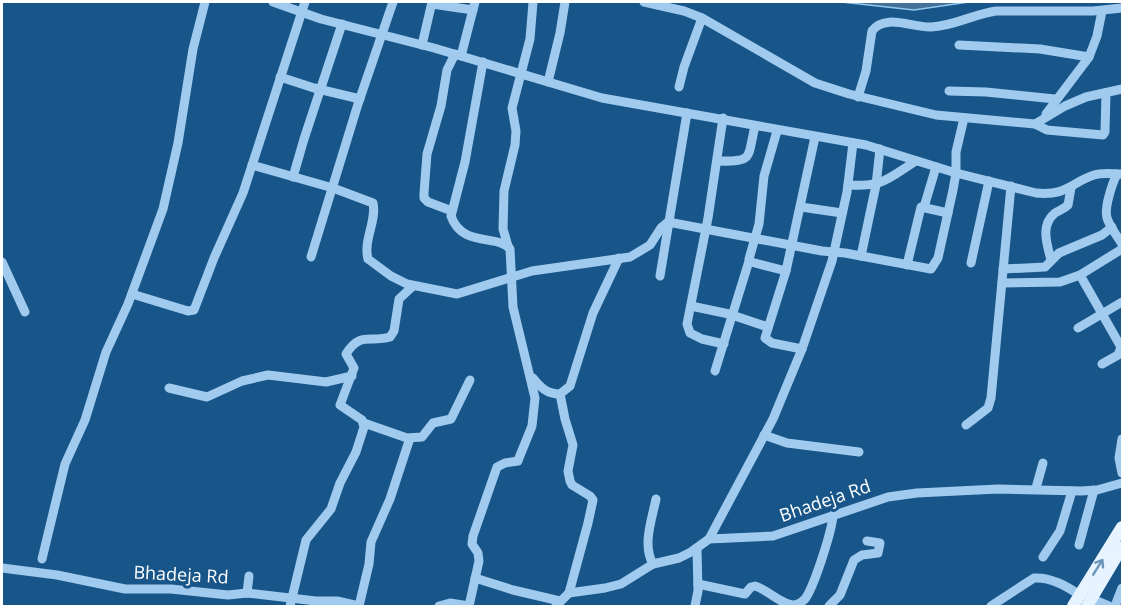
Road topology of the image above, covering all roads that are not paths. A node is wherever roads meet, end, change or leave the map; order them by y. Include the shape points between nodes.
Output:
1 (205, 2) edge
2 (273, 2) edge
3 (305, 2) edge
4 (393, 2) edge
5 (533, 2) edge
6 (565, 2) edge
7 (644, 2) edge
8 (432, 3) edge
9 (474, 6) edge
10 (1122, 8) edge
11 (1102, 10) junction
12 (302, 12) junction
13 (702, 18) junction
14 (342, 24) junction
15 (381, 34) junction
16 (422, 45) junction
17 (960, 45) dead end
18 (458, 55) junction
19 (1089, 57) junction
20 (483, 62) junction
21 (521, 74) junction
22 (280, 77) junction
23 (548, 82) junction
24 (679, 87) dead end
25 (1122, 89) edge
26 (320, 90) junction
27 (949, 91) dead end
28 (1106, 93) junction
29 (858, 97) junction
30 (360, 99) junction
31 (1055, 99) junction
32 (687, 113) junction
33 (723, 118) junction
34 (964, 118) junction
35 (1038, 123) junction
36 (755, 126) junction
37 (777, 131) junction
38 (815, 136) junction
39 (853, 143) junction
40 (880, 148) junction
41 (717, 160) junction
42 (916, 160) junction
43 (252, 165) junction
44 (936, 167) junction
45 (956, 173) junction
46 (1120, 174) edge
47 (293, 177) junction
48 (989, 181) junction
49 (848, 184) junction
50 (876, 185) junction
51 (1011, 186) junction
52 (333, 188) junction
53 (1071, 188) junction
54 (801, 207) junction
55 (924, 207) junction
56 (452, 210) junction
57 (842, 213) junction
58 (948, 213) junction
59 (668, 222) junction
60 (1112, 227) junction
61 (706, 228) junction
62 (754, 237) junction
63 (1122, 244) edge
64 (792, 245) junction
65 (508, 246) junction
66 (1122, 249) edge
67 (834, 252) junction
68 (861, 256) junction
69 (311, 257) dead end
70 (619, 258) junction
71 (1052, 260) junction
72 (749, 261) junction
73 (2, 262) edge
74 (971, 263) dead end
75 (907, 265) junction
76 (1003, 269) junction
77 (786, 271) junction
78 (1080, 275) junction
79 (510, 276) junction
80 (660, 276) dead end
81 (1002, 283) junction
82 (413, 286) junction
83 (132, 294) junction
84 (1122, 302) edge
85 (691, 306) junction
86 (25, 312) dead end
87 (1103, 314) junction
88 (733, 315) junction
89 (768, 327) junction
90 (1078, 328) dead end
91 (724, 344) junction
92 (802, 349) junction
93 (1102, 364) dead end
94 (715, 370) dead end
95 (352, 375) junction
96 (531, 375) junction
97 (470, 380) dead end
98 (169, 388) dead end
99 (560, 393) junction
100 (364, 423) junction
101 (966, 425) dead end
102 (764, 435) junction
103 (410, 438) junction
104 (1122, 439) edge
105 (859, 452) dead end
106 (1042, 463) dead end
107 (1122, 472) edge
108 (1122, 483) edge
109 (1036, 488) junction
110 (1094, 490) junction
111 (1072, 491) junction
112 (656, 499) dead end
113 (833, 515) junction
114 (1122, 527) edge
115 (709, 539) junction
116 (867, 541) dead end
117 (1079, 545) dead end
118 (1122, 547) edge
119 (697, 549) junction
120 (1043, 557) dead end
121 (42, 559) dead end
122 (653, 564) junction
123 (2, 568) edge
124 (249, 576) dead end
125 (476, 578) junction
126 (698, 584) junction
127 (1122, 588) edge
128 (569, 592) junction
129 (247, 593) junction
130 (1086, 600) edge
131 (291, 603) edge
132 (315, 604) edge
133 (558, 604) edge
134 (359, 606) edge
135 (439, 606) edge
136 (469, 606) edge
137 (695, 606) edge
138 (829, 606) edge
139 (991, 606) edge
140 (1073, 606) edge
141 (1109, 606) edge
142 (1115, 606) edge

1 - 83 street via 164,203
2 - 12 street
3 - 12 street
4 - 15 street
5 - 21 street via 531,34
6 - 23 street
7 - 13 street
8 - 9 street
8 - 16 street
9 - 18 street
10 - 11 street
11 - 19 street
11 - 29 street via 996,11 931,27 882,23 872,31
12 - 14 street
12 - 22 street
13 - 24 street
13 - 29 street via 806,79
14 - 15 street
14 - 26 street
15 - 16 street
15 - 30 street
16 - 18 street
17 - 19 street via 1040,49
18 - 20 street
18 - 56 street via 447,70 427,154 424,193 428,202
19 - 31 street
20 - 21 street
20 - 56 street
21 - 23 street
21 - 65 street via 512,108 515,145 505,184 503,230
22 - 26 street
22 - 43 street
23 - 32 street via 615,101
25 - 28 street
26 - 30 street
26 - 47 street
27 - 31 street
28 - 35 street via 1065,106
28 - 35 street via 1103,135 1047,130
29 - 34 street
30 - 52 street
31 - 35 street
32 - 33 street
32 - 59 street
33 - 36 street
33 - 41 street
34 - 35 street
34 - 45 street via 956,152
36 - 37 street
36 - 41 street via 745,159
37 - 38 street
37 - 62 street via 764,176
38 - 39 street
38 - 54 street
39 - 40 street
39 - 49 street
40 - 42 street
40 - 50 street
41 - 61 street
42 - 44 street
42 - 50 street
43 - 47 street
43 - 83 street via 194,310
44 - 45 street
44 - 55 street
45 - 48 street
45 - 58 street
46 - 53 street via 1092,176
46 - 60 street via 1112,184 1106,213
47 - 52 street
48 - 51 street
48 - 74 street
49 - 50 street
49 - 57 street
50 - 68 street
51 - 53 street via 1047,194
51 - 76 street
52 - 69 street
52 - 82 street via 373,203 368,259 395,279
53 - 71 street via 1068,205 1055,213 1046,226
54 - 57 street
54 - 64 street
55 - 58 street
55 - 75 street
56 - 65 street via 453,222 466,234
57 - 67 street
58 - 75 street via 934,267
59 - 61 street
59 - 70 street via 644,249
59 - 80 street
60 - 63 street
60 - 71 street
61 - 62 street
61 - 85 street
62 - 64 street
62 - 72 street
64 - 67 street
64 - 77 street
65 - 79 street
66 - 78 street
67 - 68 street
67 - 92 street
68 - 75 street
70 - 79 street
70 - 99 street via 593,313 571,383
71 - 76 street via 1045,267
72 - 77 street
72 - 88 street
73 - 86 street
76 - 81 street
77 - 89 street
78 - 81 street via 1055,283
78 - 87 street
79 - 82 street via 457,294
79 - 96 street via 513,307
81 - 101 street via 990,402
82 - 95 street via 399,299 390,337 361,339 348,351 347,358 354,368
83 - 121 street via 65,464
84 - 87 street
85 - 88 street
85 - 91 street via 687,324 690,333
87 - 90 street
87 - 93 street via 1121,347 1118,355
88 - 89 street
88 - 91 street
89 - 92 street via 767,341
91 - 94 street
92 - 102 street
95 - 98 street via 326,382 268,375 242,381 207,397
95 - 100 street via 340,405
96 - 99 street via 545,391
96 - 125 street via 536,408 532,426 518,461 500,465 490,482 472,540 480,557
97 - 103 street via 451,419 437,421 424,435
99 - 128 street via 573,445 570,481 593,500
100 - 103 street
100 - 131 street via 331,509 307,536
102 - 105 street via 787,443
102 - 115 street
103 - 134 street via 371,542
104 - 107 street
106 - 109 street
108 - 110 street, Bhadeja Rd
109 - 111 street, Bhadeja Rd
109 - 113 street, Bhadeja Rd via 888,497
110 - 111 street, Bhadeja Rd
110 - 117 street
111 - 120 street via 1059,531
112 - 122 street via 648,544
113 - 115 street, Bhadeja Rd via 772,536
113 - 126 street via 811,586 806,598 797,604 755,586 745,594
130 -> 114 main road
115 - 119 street
116 - 138 street via 880,543 878,554 854,560 840,595
118 - 130 main road
119 - 122 street via 680,558
119 - 126 street
122 - 128 street via 621,584
123 - 129 street, Bhadeja Rd via 125,590
124 - 129 street
125 - 133 street
125 - 136 street
126 - 137 street
127 - 142 street
128 - 133 street
129 - 131 street, Bhadeja Rd
130 - 139 street via 1042,577 1034,578
130 - 140 main road
130 - 141 street
131 - 132 street, Bhadeja Rd
132 - 134 street, Bhadeja Rd via 337,601
135 - 136 street

